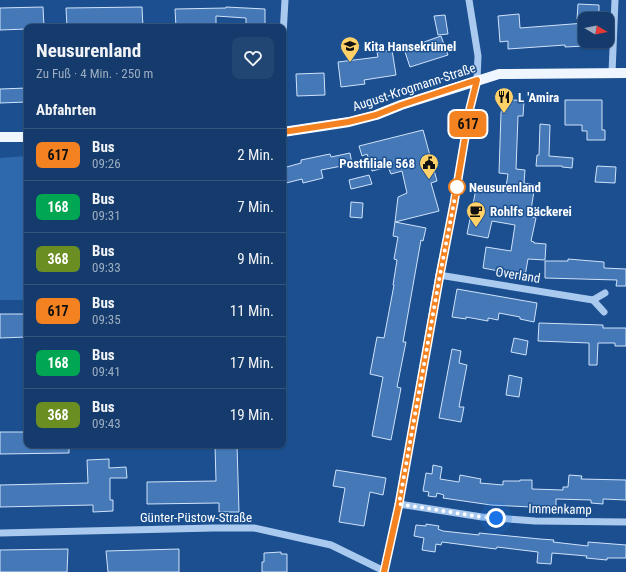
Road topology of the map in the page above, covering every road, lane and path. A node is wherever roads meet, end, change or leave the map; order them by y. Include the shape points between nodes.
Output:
1 (469, 0) edge
2 (615, 0) edge
3 (285, 1) edge
4 (284, 24) edge
5 (612, 73) junction
6 (626, 73) edge
7 (477, 80) junction
8 (286, 132) edge
9 (0, 137) edge
10 (24, 137) edge
11 (440, 275) junction
12 (605, 293) dead end
13 (593, 300) junction
14 (604, 312) dead end
15 (399, 504) junction
16 (626, 522) edge
17 (0, 533) edge
18 (384, 571) edge

1 - 7 street via 478,56
2 - 5 street
3 - 4 street
5 - 6 main road, August-Krogmann-Straße
5 - 7 main road, August-Krogmann-Straße via 499,74
7 - 8 main road, August-Krogmann-Straße via 348,122
7 - 11 street
9 - 10 main road
11 - 13 street, Overland
11 - 15 street
12 - 13 street
13 - 14 street
15 - 16 street, Immenkamp via 482,517 536,521
15 - 18 street
17 - 18 street, Günter-Püstow-Straße via 254,528 331,545

